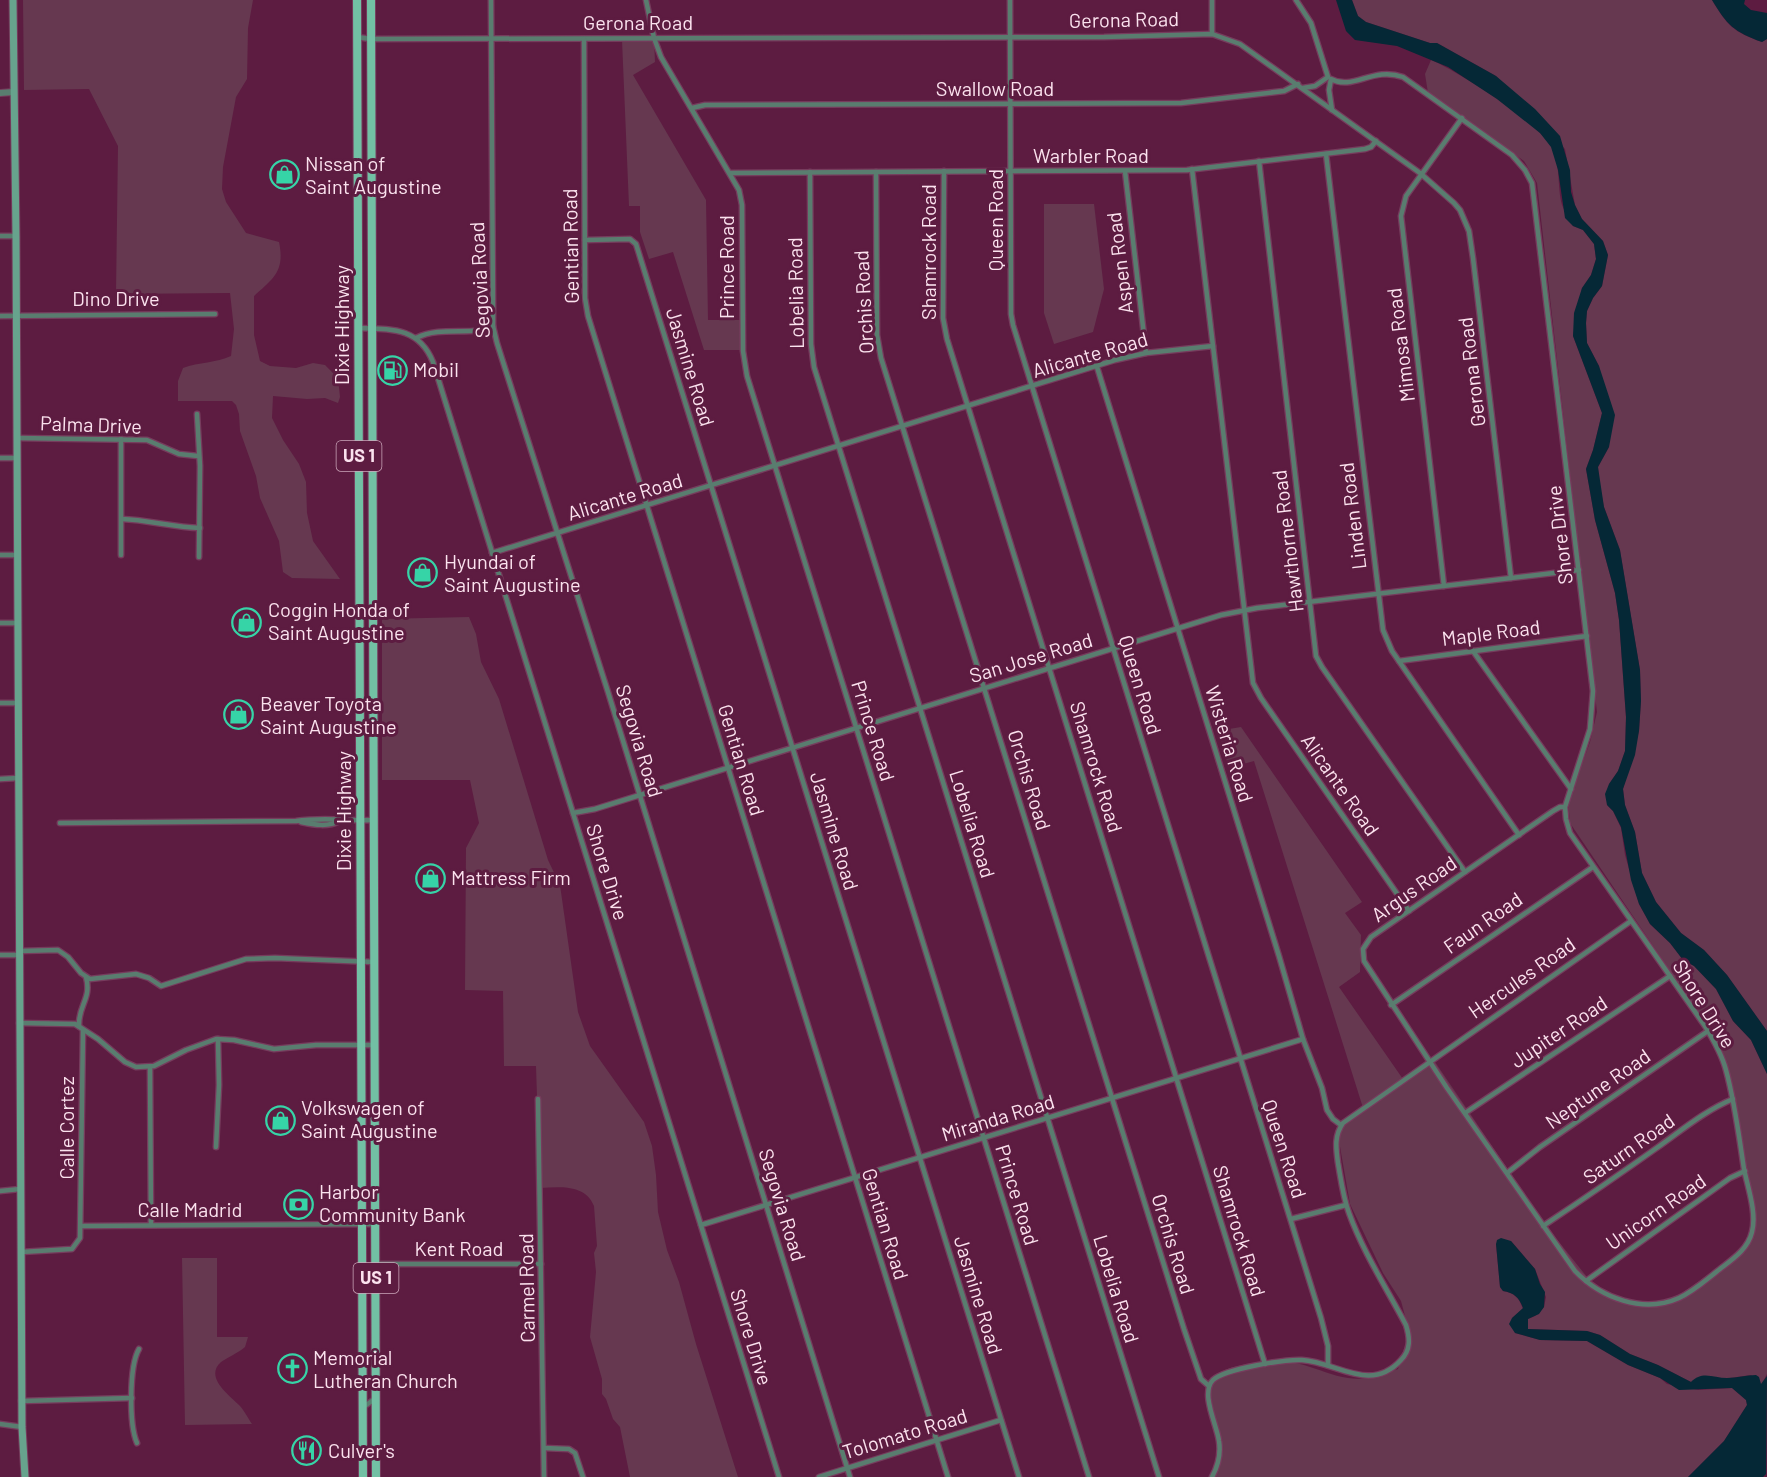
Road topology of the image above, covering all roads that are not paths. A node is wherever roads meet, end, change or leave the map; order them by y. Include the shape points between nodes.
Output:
1 (13, 0) edge
2 (357, 0) edge
3 (371, 0) edge
4 (491, 0) edge
5 (646, 0) edge
6 (1010, 0) edge
7 (1212, 0) edge
8 (1296, 0) edge
9 (1212, 33) junction
10 (357, 37) junction
11 (1010, 37) junction
12 (654, 38) junction
13 (371, 39) junction
14 (491, 39) junction
15 (584, 39) junction
16 (1298, 84) junction
17 (1303, 88) junction
18 (0, 93) edge
19 (13, 93) junction
20 (1010, 104) junction
21 (692, 108) junction
22 (1332, 110) junction
23 (1462, 118) junction
24 (1376, 141) junction
25 (1326, 154) junction
26 (1259, 161) junction
27 (1192, 169) junction
28 (944, 171) junction
29 (1011, 171) junction
30 (1125, 171) junction
31 (810, 172) junction
32 (876, 172) junction
33 (730, 173) junction
34 (1421, 174) junction
35 (358, 179) junction
36 (370, 180) junction
37 (0, 236) edge
38 (16, 236) junction
39 (585, 240) junction
40 (16, 314) junction
41 (215, 314) dead end
42 (0, 316) edge
43 (493, 326) junction
44 (358, 328) junction
45 (372, 328) junction
46 (416, 338) junction
47 (1213, 346) junction
48 (1146, 353) junction
49 (1097, 367) junction
50 (1032, 387) junction
51 (968, 407) junction
52 (198, 414) dead end
53 (903, 427) junction
54 (17, 438) junction
55 (121, 440) junction
56 (840, 446) junction
57 (198, 456) junction
58 (0, 458) edge
59 (17, 458) junction
60 (776, 466) junction
61 (711, 486) junction
62 (647, 506) junction
63 (122, 519) junction
64 (200, 528) junction
65 (558, 534) junction
66 (359, 540) junction
67 (373, 540) junction
68 (492, 553) junction
69 (0, 555) edge
70 (17, 555) junction
71 (121, 555) dead end
72 (200, 557) dead end
73 (1579, 570) junction
74 (1511, 578) junction
75 (1444, 586) junction
76 (1377, 594) junction
77 (1310, 602) junction
78 (1244, 610) junction
79 (0, 623) edge
80 (18, 623) junction
81 (1177, 628) junction
82 (1587, 636) junction
83 (1113, 648) junction
84 (1473, 651) junction
85 (1399, 661) junction
86 (1049, 668) junction
87 (985, 688) junction
88 (0, 703) edge
89 (18, 703) junction
90 (360, 708) junction
91 (374, 708) junction
92 (921, 708) junction
93 (856, 728) junction
94 (792, 748) junction
95 (728, 768) junction
96 (18, 778) junction
97 (0, 779) edge
98 (1570, 789) junction
99 (639, 796) junction
100 (1565, 807) junction
101 (573, 813) junction
102 (374, 820) junction
103 (360, 821) junction
104 (60, 824) dead end
105 (1519, 835) junction
106 (1593, 867) junction
107 (1465, 872) junction
108 (1409, 911) junction
109 (1631, 921) junction
110 (19, 953) junction
111 (0, 955) edge
112 (361, 961) junction
113 (374, 962) junction
114 (1670, 976) junction
115 (86, 977) junction
116 (1391, 1005) junction
117 (20, 1023) junction
118 (81, 1029) junction
119 (1708, 1031) junction
120 (218, 1039) junction
121 (1303, 1039) junction
122 (361, 1045) junction
123 (375, 1046) junction
124 (1240, 1059) junction
125 (1430, 1061) junction
126 (150, 1066) junction
127 (1176, 1078) junction
128 (1112, 1098) junction
129 (538, 1099) dead end
130 (1732, 1100) junction
131 (1465, 1113) junction
132 (1048, 1118) junction
133 (1341, 1125) junction
134 (984, 1138) junction
135 (216, 1148) dead end
136 (920, 1158) junction
137 (1745, 1171) junction
138 (1507, 1173) junction
139 (855, 1177) junction
140 (20, 1190) junction
141 (0, 1191) edge
142 (767, 1205) junction
143 (1346, 1205) junction
144 (1291, 1219) junction
145 (362, 1224) junction
146 (376, 1224) junction
147 (151, 1225) junction
148 (701, 1225) junction
149 (82, 1226) junction
150 (1543, 1226) junction
151 (21, 1252) junction
152 (376, 1264) junction
153 (541, 1264) junction
154 (1586, 1281) junction
155 (139, 1349) dead end
156 (1265, 1364) junction
157 (1328, 1365) junction
158 (1209, 1386) junction
159 (132, 1398) junction
160 (376, 1398) junction
161 (21, 1401) junction
162 (362, 1408) junction
163 (1001, 1420) junction
164 (0, 1424) edge
165 (22, 1428) junction
166 (936, 1440) junction
167 (137, 1443) dead end
168 (544, 1448) junction
169 (848, 1468) junction
170 (25, 1477) edge
171 (363, 1477) edge
172 (376, 1477) edge
173 (544, 1477) edge
174 (583, 1477) edge
175 (779, 1477) edge
176 (819, 1477) edge
177 (850, 1477) edge
178 (948, 1477) edge
179 (1019, 1477) edge
180 (1089, 1477) edge
181 (1160, 1477) edge
182 (1212, 1477) edge

1 - 19 main road
2 - 10 main road, Dixie Highway / US 1
3 - 13 main road, US 1
4 - 14 street, Segovia Road
5 - 12 street, Prince Road
6 - 11 street, Queen Road
7 - 9 street
8 - 17 street via 1311,23 1328,77 1315,86
9 - 11 street, Gerona Road
9 - 16 street, Gerona Road via 1240,44
10 - 13 street, Gerona Road
10 - 35 main road, Dixie Highway / US 1
11 - 12 street, Gerona Road
11 - 20 street, Queen Road
12 - 15 street, Gerona Road
12 - 21 street, Prince Road
13 - 14 street, Gerona Road
13 - 36 main road, US 1
14 - 15 street, Gerona Road
14 - 43 street, Segovia Road
15 - 39 street, Gentian Road
16 - 17 street, Gerona Road
16 - 20 street, Swallow Road via 1284,90 1181,103
17 - 22 street, Gerona Road
18 - 19 street
19 - 38 main road
20 - 21 street, Swallow Road
20 - 29 street, Queen Road
21 - 33 street, Prince Road
22 - 23 street, Shore Drive via 1331,79 1345,82 1389,73 1409,81
22 - 24 street, Gerona Road
23 - 34 street, Mimosa Road
23 - 73 street, Shore Drive via 1519,162 1534,193
24 - 25 street, Warbler Road via 1365,149
24 - 34 street, Gerona Road
25 - 26 street, Warbler Road
25 - 76 street, Linden Road
26 - 27 street, Warbler Road
26 - 77 street, Hawthorne Road
27 - 30 street, Warbler Road
27 - 47 street
28 - 29 street, Warbler Road
28 - 32 street, Warbler Road
28 - 51 street, Shamrock Road via 944,327
29 - 30 street, Warbler Road
29 - 50 street, Queen Road via 1011,314
30 - 48 street, Aspen Road
31 - 32 street, Warbler Road
31 - 33 street, Warbler Road
31 - 56 street, Lobelia Road via 811,344 814,367
32 - 53 street, Orchis Road via 877,335
33 - 60 street, Prince Road via 742,205 744,364
34 - 74 street, Gerona Road via 1454,202 1470,231
34 - 75 street, Mimosa Road via 1406,196 1401,216
35 - 36 main road
35 - 44 main road, Dixie Highway / US 1
36 - 45 main road, US 1
37 - 38 street
38 - 40 main road
39 - 61 street, Jasmine Road via 630,239 636,244
39 - 62 street, Gentian Road via 588,316
40 - 41 street, Dino Drive
40 - 42 street, Dino Drive
40 - 54 main road
43 - 46 street via 433,331
43 - 65 street, Segovia Road
44 - 45 street
44 - 66 main road, Dixie Highway / US 1
45 - 46 street
45 - 67 main road, US 1
46 - 68 street, Shore Drive via 433,362
47 - 48 street, Alicante Road
47 - 78 street, Alicante Road
48 - 49 street, Alicante Road
49 - 50 street, Alicante Road
49 - 81 street, Wisteria Road
50 - 51 street, Alicante Road
50 - 83 street, Queen Road
51 - 53 street, Alicante Road
51 - 86 street, Shamrock Road
52 - 57 street
53 - 56 street, Alicante Road
53 - 87 street, Orchis Road
54 - 55 street, Palma Drive
54 - 59 main road
55 - 57 street, Palma Drive via 147,440 179,454
55 - 63 street
56 - 60 street, Alicante Road
56 - 92 street, Lobelia Road
57 - 64 street
58 - 59 street
59 - 70 main road
60 - 61 street, Alicante Road
60 - 93 street, Prince Road
61 - 62 street, Alicante Road
61 - 94 street, Jasmine Road
62 - 65 street, Alicante Road
62 - 95 street, Gentian Road
63 - 64 street
63 - 71 street
64 - 72 street
65 - 68 street, Alicante Road
65 - 99 street, Segovia Road
66 - 67 main road
66 - 90 main road, Dixie Highway / US 1
67 - 91 main road, US 1
68 - 101 street, Shore Drive
69 - 70 street
70 - 80 main road
73 - 74 street, San Jose Road
73 - 82 street, Shore Drive
74 - 75 street, San Jose Road
75 - 76 street, San Jose Road
76 - 77 street, San Jose Road
76 - 85 street, Linden Road via 1383,630
77 - 78 street, San Jose Road
77 - 107 street, Hawthorne Road via 1318,661
78 - 81 street, San Jose Road
78 - 108 street, Alicante Road via 1253,683 1261,698
79 - 80 street
80 - 89 main road
81 - 83 street, San Jose Road
81 - 121 street, Wisteria Road
82 - 84 street, Maple Road
82 - 98 street, Shore Drive via 1592,717
83 - 86 street, San Jose Road
83 - 124 street, Queen Road
84 - 85 street, Maple Road
84 - 98 street
85 - 105 street, Linden Road
86 - 87 street, San Jose Road
86 - 127 street, Shamrock Road
87 - 92 street, San Jose Road
87 - 128 street, Orchis Road
88 - 89 street
89 - 96 main road
90 - 91 main road
90 - 103 main road, Dixie Highway / US 1
91 - 102 main road, US 1
92 - 93 street, San Jose Road
92 - 132 street, Lobelia Road
93 - 94 street, San Jose Road
93 - 134 street, Prince Road
94 - 95 street, San Jose Road
94 - 136 street, Jasmine Road
95 - 99 street, San Jose Road
95 - 139 street, Gentian Road
96 - 97 street
96 - 110 main road
98 - 100 street, Shore Drive
99 - 101 street, San Jose Road
99 - 142 street, Segovia Road
100 - 105 street, Argus Road via 1552,811
100 - 106 street, Shore Drive via 1570,832
101 - 148 street, Shore Drive
102 - 103 street
102 - 113 main road, US 1
103 - 104 street via 315,818
103 - 112 main road, Dixie Highway / US 1
105 - 107 street, Argus Road
106 - 109 street, Shore Drive
106 - 116 street, Faun Road
107 - 108 street, Argus Road
108 - 116 street, Argus Road via 1369,939 1363,949 1364,961
109 - 114 street, Shore Drive
109 - 125 street, Hercules Road
110 - 111 street
110 - 115 street via 58,950
110 - 117 main road
112 - 113 street
112 - 115 street via 246,959 161,986 136,975 94,980
112 - 122 main road, Dixie Highway / US 1
113 - 123 main road, US 1
114 - 119 street, Shore Drive
114 - 131 street, Jupiter Road
115 - 118 street, Calle Cortez via 88,993 80,1014
116 - 125 street, Argus Road
117 - 118 street via 72,1023
117 - 140 main road
118 - 126 street via 134,1067
118 - 149 street, Calle Cortez
119 - 130 street, Shore Drive via 1726,1069
119 - 138 street, Neptune Road
120 - 122 street via 274,1049
120 - 126 street
120 - 135 street
121 - 124 street, Miranda Road
121 - 133 street, Wisteria Road via 1327,1110
122 - 123 street
122 - 145 main road, Dixie Highway / US 1
123 - 146 main road, US 1
124 - 127 street, Miranda Road
124 - 144 street, Queen Road
125 - 131 street, Shore Drive
125 - 133 street
126 - 147 street
127 - 128 street, Miranda Road
127 - 156 street, Shamrock Road
128 - 132 street, Miranda Road
128 - 158 street, Orchis Road via 1199,1374
129 - 153 street, Carmel Road
130 - 137 street, Shore Drive
130 - 150 street, Saturn Road via 1696,1120
131 - 138 street, Shore Drive
132 - 134 street, Miranda Road
132 - 181 street, Lobelia Road
133 - 143 street via 1336,1146
134 - 136 street, Miranda Road
134 - 180 street, Prince Road
136 - 139 street, Miranda Road
136 - 163 street, Jasmine Road
137 - 154 street, Unicorn Road
137 - 154 street, Shore Drive via 1753,1216 1749,1241 1740,1253 1689,1293 1666,1302 1642,1304 1614,1298
138 - 150 street, Shore Drive
139 - 142 street, Miranda Road
139 - 166 street, Gentian Road
140 - 141 street
140 - 151 main road
142 - 148 street, Miranda Road
142 - 169 street, Segovia Road
143 - 144 street
143 - 157 street via 1406,1325 1409,1343 1401,1360 1378,1374 1353,1375
144 - 157 street, Queen Road via 1326,1336
145 - 146 street, Calle Madrid
145 - 147 street, Calle Madrid
145 - 162 main road, Dixie Highway / US 1
146 - 152 main road, US 1
147 - 149 street, Calle Madrid
148 - 175 street, Shore Drive
149 - 151 street via 81,1238 72,1249
150 - 154 street, Shore Drive
151 - 161 main road
152 - 153 street, Kent Road
152 - 160 main road, US 1
153 - 168 street, Carmel Road
155 - 159 street via 132,1370
156 - 157 street via 1302,1360
156 - 158 street via 1222,1374
158 - 182 street via 1208,1397 1220,1443
159 - 161 street
159 - 167 street
160 - 162 street
160 - 172 main road, US 1
161 - 165 main road
162 - 171 main road, Dixie Highway / US 1
163 - 166 street, Tolomato Road
163 - 179 street, Jasmine Road
164 - 165 street
165 - 170 main road
166 - 169 street, Tolomato Road
166 - 178 street, Gentian Road
168 - 173 street, Carmel Road
168 - 174 street via 575,1453
169 - 176 street, Tolomato Road
169 - 177 street, Segovia Road

